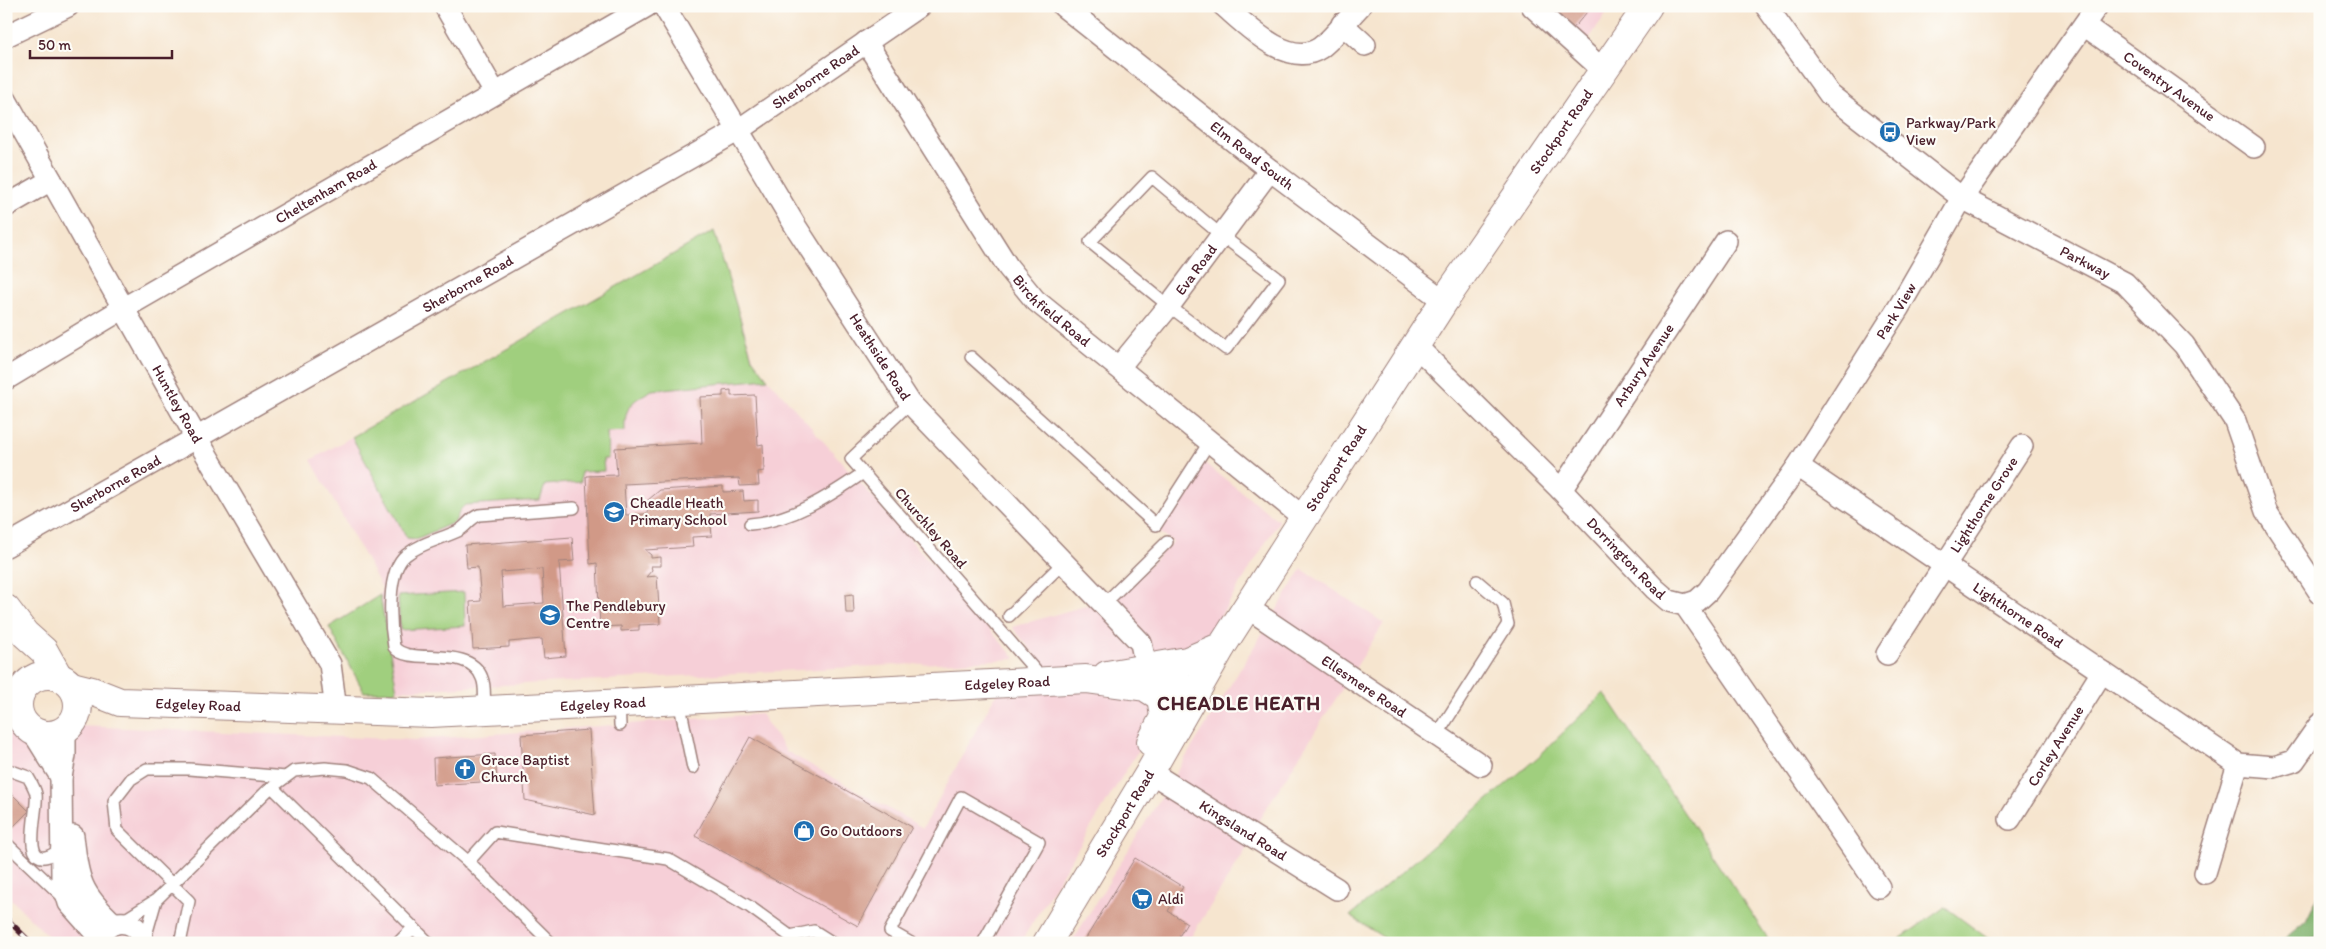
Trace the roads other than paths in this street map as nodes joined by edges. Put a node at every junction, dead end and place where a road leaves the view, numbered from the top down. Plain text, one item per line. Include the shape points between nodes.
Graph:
1 (68, 6) edge
2 (445, 6) edge
3 (647, 6) edge
4 (664, 6) edge
5 (919, 6) edge
6 (1063, 6) edge
7 (1224, 6) edge
8 (1360, 6) edge
9 (1532, 6) edge
10 (1648, 6) edge
11 (1766, 6) edge
12 (2097, 6) edge
13 (1342, 24) junction
14 (2084, 25) junction
15 (6, 36) edge
16 (866, 42) junction
17 (1365, 45) dead end
18 (1603, 70) junction
19 (495, 93) junction
20 (6, 100) edge
21 (737, 131) junction
22 (2254, 147) dead end
23 (1270, 170) junction
24 (51, 180) junction
25 (1962, 198) junction
26 (6, 206) edge
27 (1221, 235) junction
28 (1726, 241) dead end
29 (1444, 301) junction
30 (1169, 306) junction
31 (124, 308) junction
32 (1416, 346) junction
33 (971, 357) dead end
34 (1119, 367) junction
35 (6, 379) edge
36 (910, 402) junction
37 (196, 437) junction
38 (1210, 441) junction
39 (2022, 446) dead end
40 (1798, 466) junction
41 (863, 473) junction
42 (1561, 490) junction
43 (574, 508) dead end
44 (1304, 518) junction
45 (750, 524) dead end
46 (1167, 542) dead end
47 (6, 546) edge
48 (1064, 562) junction
49 (1945, 566) junction
50 (1477, 581) dead end
51 (2320, 594) edge
52 (1104, 604) junction
53 (1685, 605) junction
54 (1248, 608) junction
55 (6, 609) edge
56 (1009, 616) dead end
57 (25, 634) junction
58 (1222, 646) junction
59 (1887, 654) dead end
60 (1146, 659) junction
61 (2102, 672) junction
62 (1086, 679) junction
63 (1043, 680) junction
64 (65, 681) junction
65 (21, 682) edge
66 (1161, 696) junction
67 (679, 699) junction
68 (1192, 700) junction
69 (120, 702) junction
70 (484, 709) junction
71 (336, 710) junction
72 (19, 719) edge
73 (2320, 724) edge
74 (70, 725) junction
75 (1437, 735) junction
76 (2238, 764) junction
77 (1482, 765) dead end
78 (693, 768) dead end
79 (6, 770) edge
80 (1150, 772) junction
81 (286, 777) junction
82 (62, 786) junction
83 (273, 788) junction
84 (2010, 819) dead end
85 (6, 843) edge
86 (61, 843) junction
87 (468, 862) junction
88 (2205, 873) dead end
89 (171, 883) junction
90 (1879, 887) dead end
91 (1336, 889) dead end
92 (156, 900) junction
93 (69, 903) junction
94 (414, 928) junction
95 (108, 932) edge
96 (786, 939) edge
97 (143, 943) edge
98 (180, 943) edge
99 (398, 943) edge
100 (429, 943) edge
101 (551, 943) edge
102 (833, 943) edge
103 (911, 943) edge
104 (983, 943) edge
105 (1047, 943) edge

1 - 15 street
2 - 19 street
3 - 19 street, Cheltenham Road
4 - 21 street, Heathside Road
5 - 16 street, Sherborne Road
6 - 23 street, Elm Road South
7 - 13 street via 1267,43 1289,51 1310,53
8 - 13 street
9 - 18 street
10 - 18 main road, Stockport Road
11 - 25 street, Parkway via 1830,95
12 - 14 street, Park View
13 - 17 street
14 - 22 street, Coventry Avenue
14 - 25 street, Park View
16 - 21 street, Sherborne Road
16 - 34 street, Birchfield Road via 1008,267 1035,300
18 - 29 main road, Stockport Road
19 - 31 street, Cheltenham Road
20 - 24 street, Huntley Road
21 - 36 street, Heathside Road
21 - 37 street, Sherborne Road
23 - 27 street, Eva Road
23 - 29 street, Elm Road South
24 - 26 street
24 - 31 street, Huntley Road
25 - 40 street, Park View via 1899,307
25 - 51 street, Parkway via 2125,283 2184,345 2235,421 2266,511
27 - 30 street, Eva Road
27 - 30 lane via 1279,279 1226,349
27 - 30 lane via 1152,178 1090,242
28 - 42 street, Arbury Avenue
29 - 32 main road, Stockport Road
30 - 34 street, Eva Road
31 - 35 street, Cheltenham Road
31 - 37 street, Huntley Road
32 - 42 street, Dorrington Road
32 - 44 main road, Stockport Road
33 - 38 lane via 1156,525
34 - 38 street, Birchfield Road
36 - 41 lane, Churchley Road via 851,459
36 - 48 street, Heathside Road
37 - 47 street, Sherborne Road
37 - 71 street, Huntley Road via 330,664
38 - 44 street, Birchfield Road
39 - 49 street, Lighthorne Grove
40 - 49 street, Lighthorne Road
40 - 53 street, Park View via 1708,591
41 - 45 lane via 838,490 785,517 768,523
41 - 63 lane, Churchley Road
42 - 53 street, Dorrington Road via 1669,601
43 - 70 lane via 472,517 460,530 416,548 396,568 391,602 394,647 402,654 454,658 475,668 482,678
44 - 54 main road, Stockport Road
46 - 52 lane
48 - 52 street, Heathside Road
48 - 56 lane
49 - 59 street, Lighthorne Grove
49 - 61 street, Lighthorne Road
50 - 75 lane via 1503,603 1508,624
52 - 60 street, Heathside Road
53 - 90 street, Dorrington Road
54 - 58 main road, Stockport Road
54 - 75 street, Ellesmere Road
55 - 57 main road
57 - 64 main road via 44,650
57 - 65 main road via 26,656
58 - 60 main road, Edgeley Road via 1187,661
58 - 68 main road, Stockport Road
60 - 62 main road, Edgeley Road
60 - 68 main road
61 - 76 street, Lighthorne Road
61 - 84 street, Corley Avenue
62 - 63 main road, Edgeley Road
62 - 66 main road, Edgeley Road via 1145,687
63 - 67 main road, Edgeley Road
64 - 65 main road, Edgeley Road via 39,676
64 - 69 main road, Edgeley Road
64 - 74 main road via 77,695 79,705
65 - 72 main road
66 - 68 main road, Edgeley Road via 1177,707
66 - 80 main road via 1164,717 1145,753
67 - 70 main road, Edgeley Road via 619,713
67 - 78 lane
68 - 80 main road, Stockport Road
69 - 71 main road, Edgeley Road
69 - 74 main road, Edgeley Road
70 - 71 main road, Edgeley Road via 431,713
72 - 74 main road, Edgeley Road via 49,736
72 - 82 street
73 - 76 street via 2294,761 2274,767
74 - 82 street
75 - 77 street, Ellesmere Road
76 - 88 street
79 - 86 lane via 28,777 36,794 36,819 31,842 38,855 44,858 52,855
80 - 91 street, Kingsland Road
80 - 105 main road, Stockport Road
81 - 83 lane
81 - 87 lane via 294,771 325,768 347,770 371,778
81 - 89 lane via 147,769 131,779 114,801 117,830
82 - 86 street
82 - 95 street via 83,889
83 - 89 lane
83 - 94 lane
85 - 93 lane
86 - 93 street via 62,880
87 - 96 lane via 495,832 668,860 750,907
87 - 101 lane
89 - 92 lane
89 - 98 lane via 189,901
92 - 95 lane
92 - 97 lane
93 - 95 street
94 - 99 lane
94 - 100 lane
95 - 97 street via 134,926
96 - 102 lane via 814,932
103 - 104 lane via 890,931 962,797 1039,842

